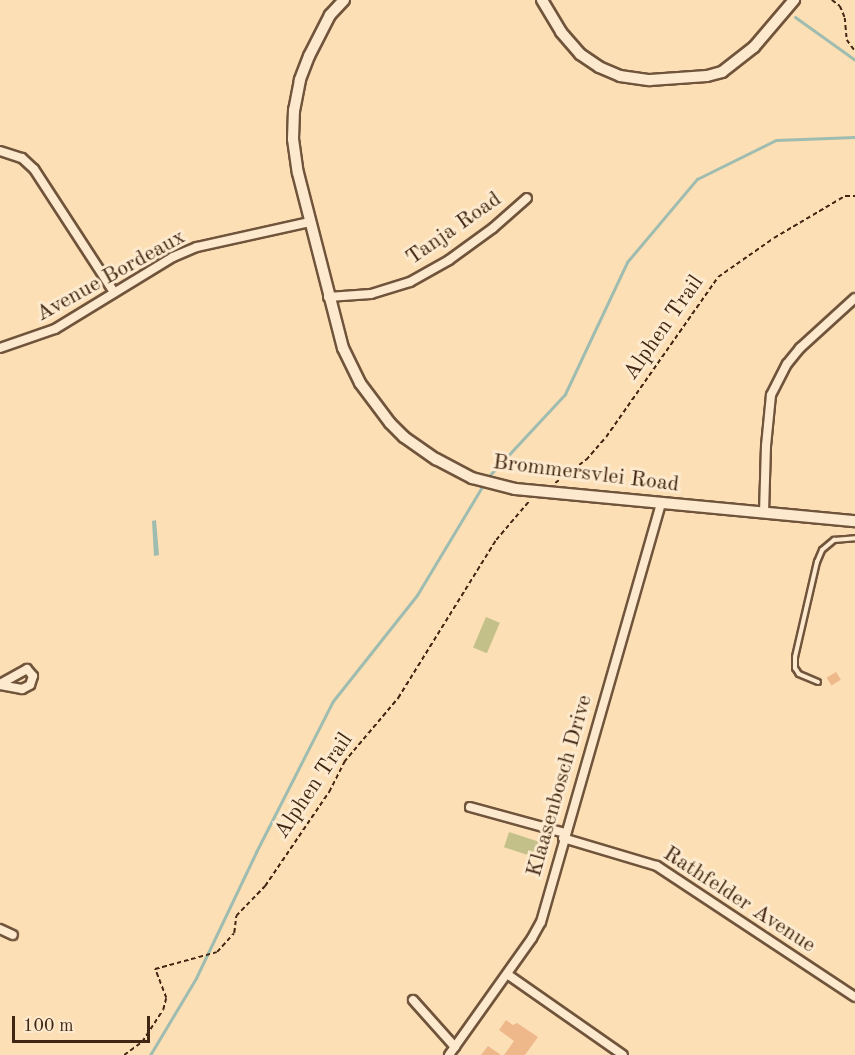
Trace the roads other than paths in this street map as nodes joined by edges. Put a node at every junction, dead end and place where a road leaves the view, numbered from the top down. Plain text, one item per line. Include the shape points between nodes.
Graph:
1 (344, 0) edge
2 (542, 0) edge
3 (794, 0) edge
4 (0, 151) edge
5 (527, 198) dead end
6 (310, 222) junction
7 (114, 292) junction
8 (328, 297) junction
9 (855, 298) edge
10 (0, 348) edge
11 (661, 504) junction
12 (764, 513) junction
13 (855, 521) edge
14 (855, 538) edge
15 (818, 682) dead end
16 (470, 807) dead end
17 (564, 836) junction
18 (0, 929) edge
19 (13, 935) dead end
20 (507, 974) junction
21 (855, 997) edge
22 (413, 1000) dead end
23 (452, 1051) edge
24 (623, 1055) edge

1 - 6 street, Brommersvlei Road via 330,15 309,56 294,110 295,150
2 - 3 street via 580,54 620,76 650,80 722,72 754,47
4 - 7 street via 22,158 34,169
5 - 8 street, Tanja Road via 484,235 410,282 371,294
6 - 7 street, Avenue Bordeaux via 197,247 172,257
6 - 8 street, Brommersvlei Road
7 - 10 street, Avenue Bordeaux via 55,329
8 - 11 street, Brommersvlei Road via 343,348 373,403 404,437 436,459 472,478 515,489
9 - 12 street via 800,348 771,395
11 - 12 street, Brommersvlei Road
11 - 17 street, Klaasenbosch Drive
12 - 13 street, Brommersvlei Road
14 - 15 lane via 834,540 822,550 817,562 795,668 807,680
16 - 17 street, Rathfelder Avenue
17 - 20 street, Klaasenbosch Drive via 541,922
17 - 21 street, Rathfelder Avenue via 657,866
18 - 19 street
20 - 23 street, Klaasenbosch Drive
20 - 24 street
22 - 23 street

